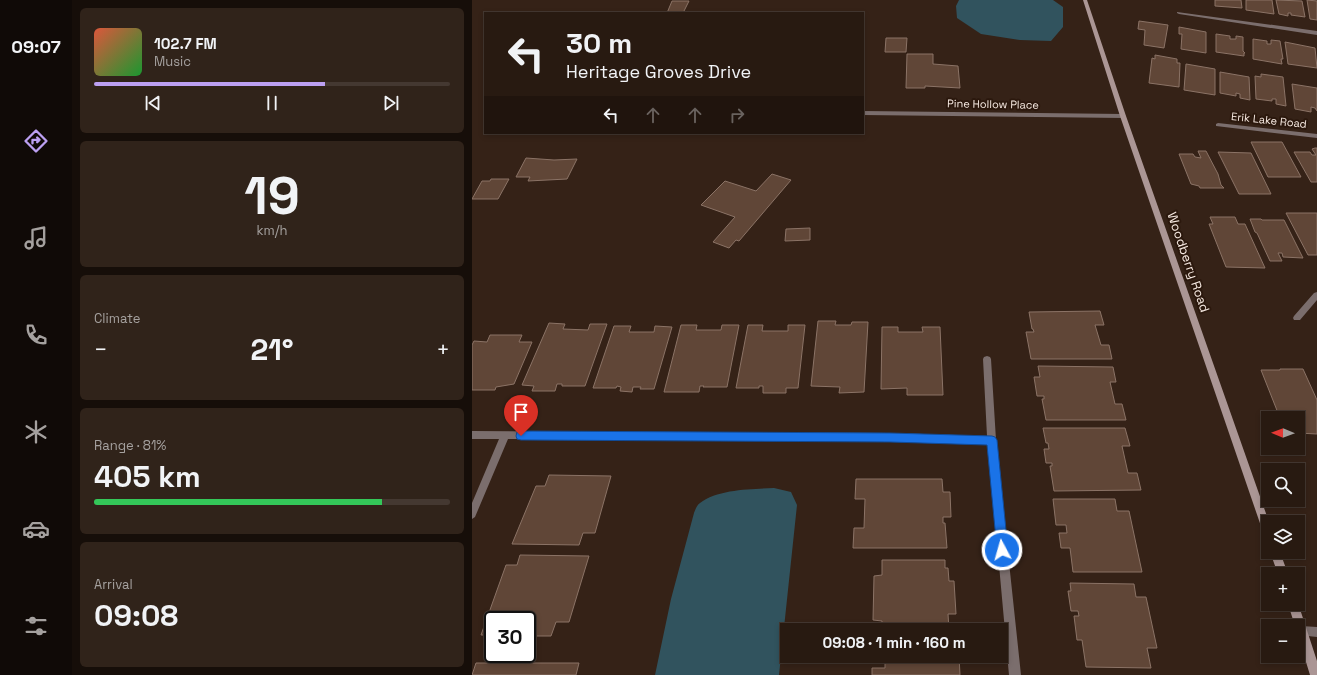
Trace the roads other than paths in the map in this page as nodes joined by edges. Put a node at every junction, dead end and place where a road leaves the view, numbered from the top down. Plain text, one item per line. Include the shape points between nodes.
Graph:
1 (1085, 0) edge
2 (1179, 13) dead end
3 (1317, 33) edge
4 (864, 113) edge
5 (1123, 116) junction
6 (1218, 125) dead end
7 (1317, 136) edge
8 (1317, 295) edge
9 (1297, 318) dead end
10 (987, 359) dead end
11 (472, 435) edge
12 (505, 435) junction
13 (992, 440) junction
14 (472, 514) edge
15 (1262, 515) edge
16 (1305, 631) edge
17 (1317, 632) edge
18 (1305, 643) edge
19 (1015, 675) edge
20 (1316, 675) edge

1 - 5 street, Woodberry Road
2 - 3 street
4 - 5 street, Pine Hollow Place
5 - 15 street, Woodberry Road
6 - 7 street, Erik Lake Road
8 - 9 street
10 - 13 street
11 - 12 street
12 - 13 street
12 - 14 street
13 - 19 street
16 - 17 street
18 - 20 street

